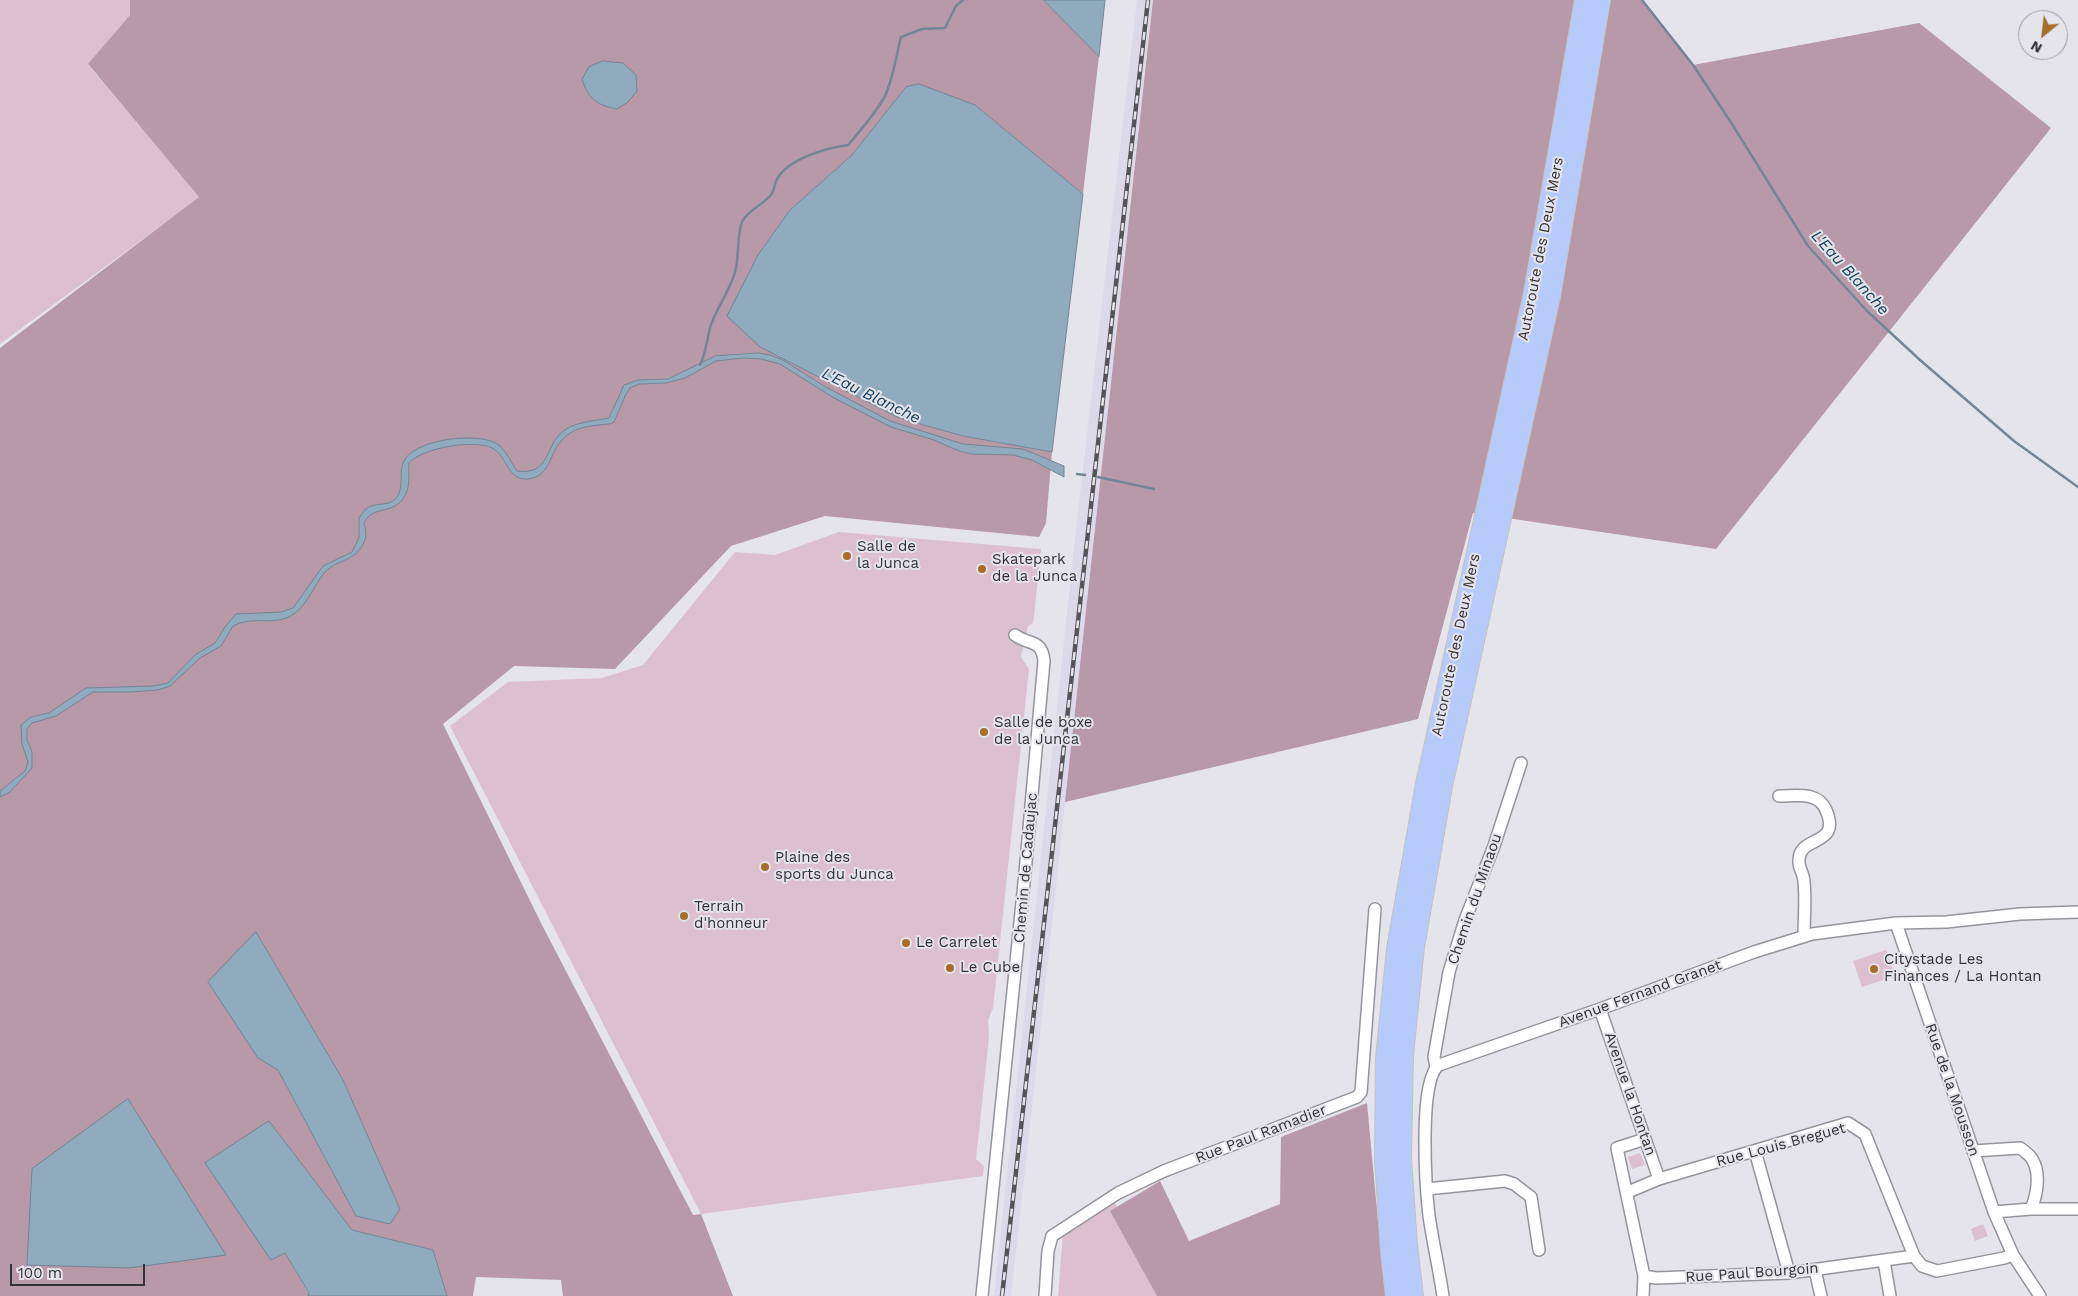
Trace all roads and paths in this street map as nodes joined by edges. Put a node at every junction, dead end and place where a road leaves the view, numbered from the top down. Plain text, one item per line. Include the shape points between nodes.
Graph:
1 (1584, 0) edge
2 (1600, 0) edge
3 (1015, 635) dead end
4 (1521, 763) dead end
5 (1779, 796) dead end
6 (1375, 909) dead end
7 (2078, 912) edge
8 (1896, 922) junction
9 (1804, 936) junction
10 (1600, 1009) junction
11 (1436, 1067) junction
12 (1645, 1139) junction
13 (1755, 1151) junction
14 (1973, 1152) junction
15 (1659, 1179) junction
16 (1427, 1189) junction
17 (1628, 1192) junction
18 (2031, 1209) junction
19 (2078, 1209) edge
20 (1994, 1212) junction
21 (1539, 1250) dead end
22 (2013, 1255) junction
23 (1914, 1256) junction
24 (1884, 1261) junction
25 (1815, 1270) junction
26 (1790, 1273) junction
27 (1644, 1276) junction
28 (982, 1296) edge
29 (1045, 1296) edge
30 (1396, 1296) edge
31 (1413, 1296) edge
32 (1443, 1296) edge
33 (1643, 1296) edge
34 (1821, 1296) edge
35 (1890, 1296) edge
36 (2040, 1296) edge

1 - 30 highway, Autoroute des Deux Mers via 1534,293 1426,784 1397,949 1386,1058 1385,1150
2 - 31 highway, Autoroute des Deux Mers via 1550,296 1444,776 1414,947 1403,1055 1401,1158
3 - 28 street, Chemin de Cadaujac via 1037,645 1044,661
4 - 11 street, Chemin du Minaou via 1449,972 1436,1040
5 - 9 street via 1816,797 1823,802 1830,823 1822,839 1806,846 1798,861 1804,879
6 - 29 street, Rue Paul Ramadier via 1361,1092 1357,1097 1164,1171 1118,1193 1056,1233 1049,1245
7 - 8 street, Avenue Fernand Granet via 1946,922
8 - 9 street, Avenue Fernand Granet
8 - 14 street, Rue de la Mousson
9 - 10 street, Avenue Fernand Granet
10 - 11 street, Avenue Fernand Granet
10 - 12 street, Avenue la Hontan
11 - 16 street via 1429,1082 1426,1104
12 - 15 street, Avenue la Hontan
12 - 17 street via 1617,1148
13 - 15 street, Rue Louis Breguet
13 - 23 street, Rue Louis Breguet via 1848,1124 1865,1134
13 - 26 street
14 - 18 street via 2020,1148 2031,1158 2037,1190
14 - 20 street, Rue de la Mousson
15 - 17 street, Rue Louis Breguet
16 - 21 street via 1505,1181 1514,1184 1531,1198
16 - 32 street
17 - 27 street
18 - 19 street
18 - 20 street
20 - 22 street, Rue de la Mousson
22 - 23 street via 1936,1271 1922,1266
22 - 36 street, Rue de la Mousson
23 - 24 street, Rue Paul Bourgoin
24 - 25 street, Rue Paul Bourgoin
24 - 35 street
25 - 26 street, Rue Paul Bourgoin
25 - 34 street
26 - 27 street, Rue Paul Bourgoin
27 - 33 street

